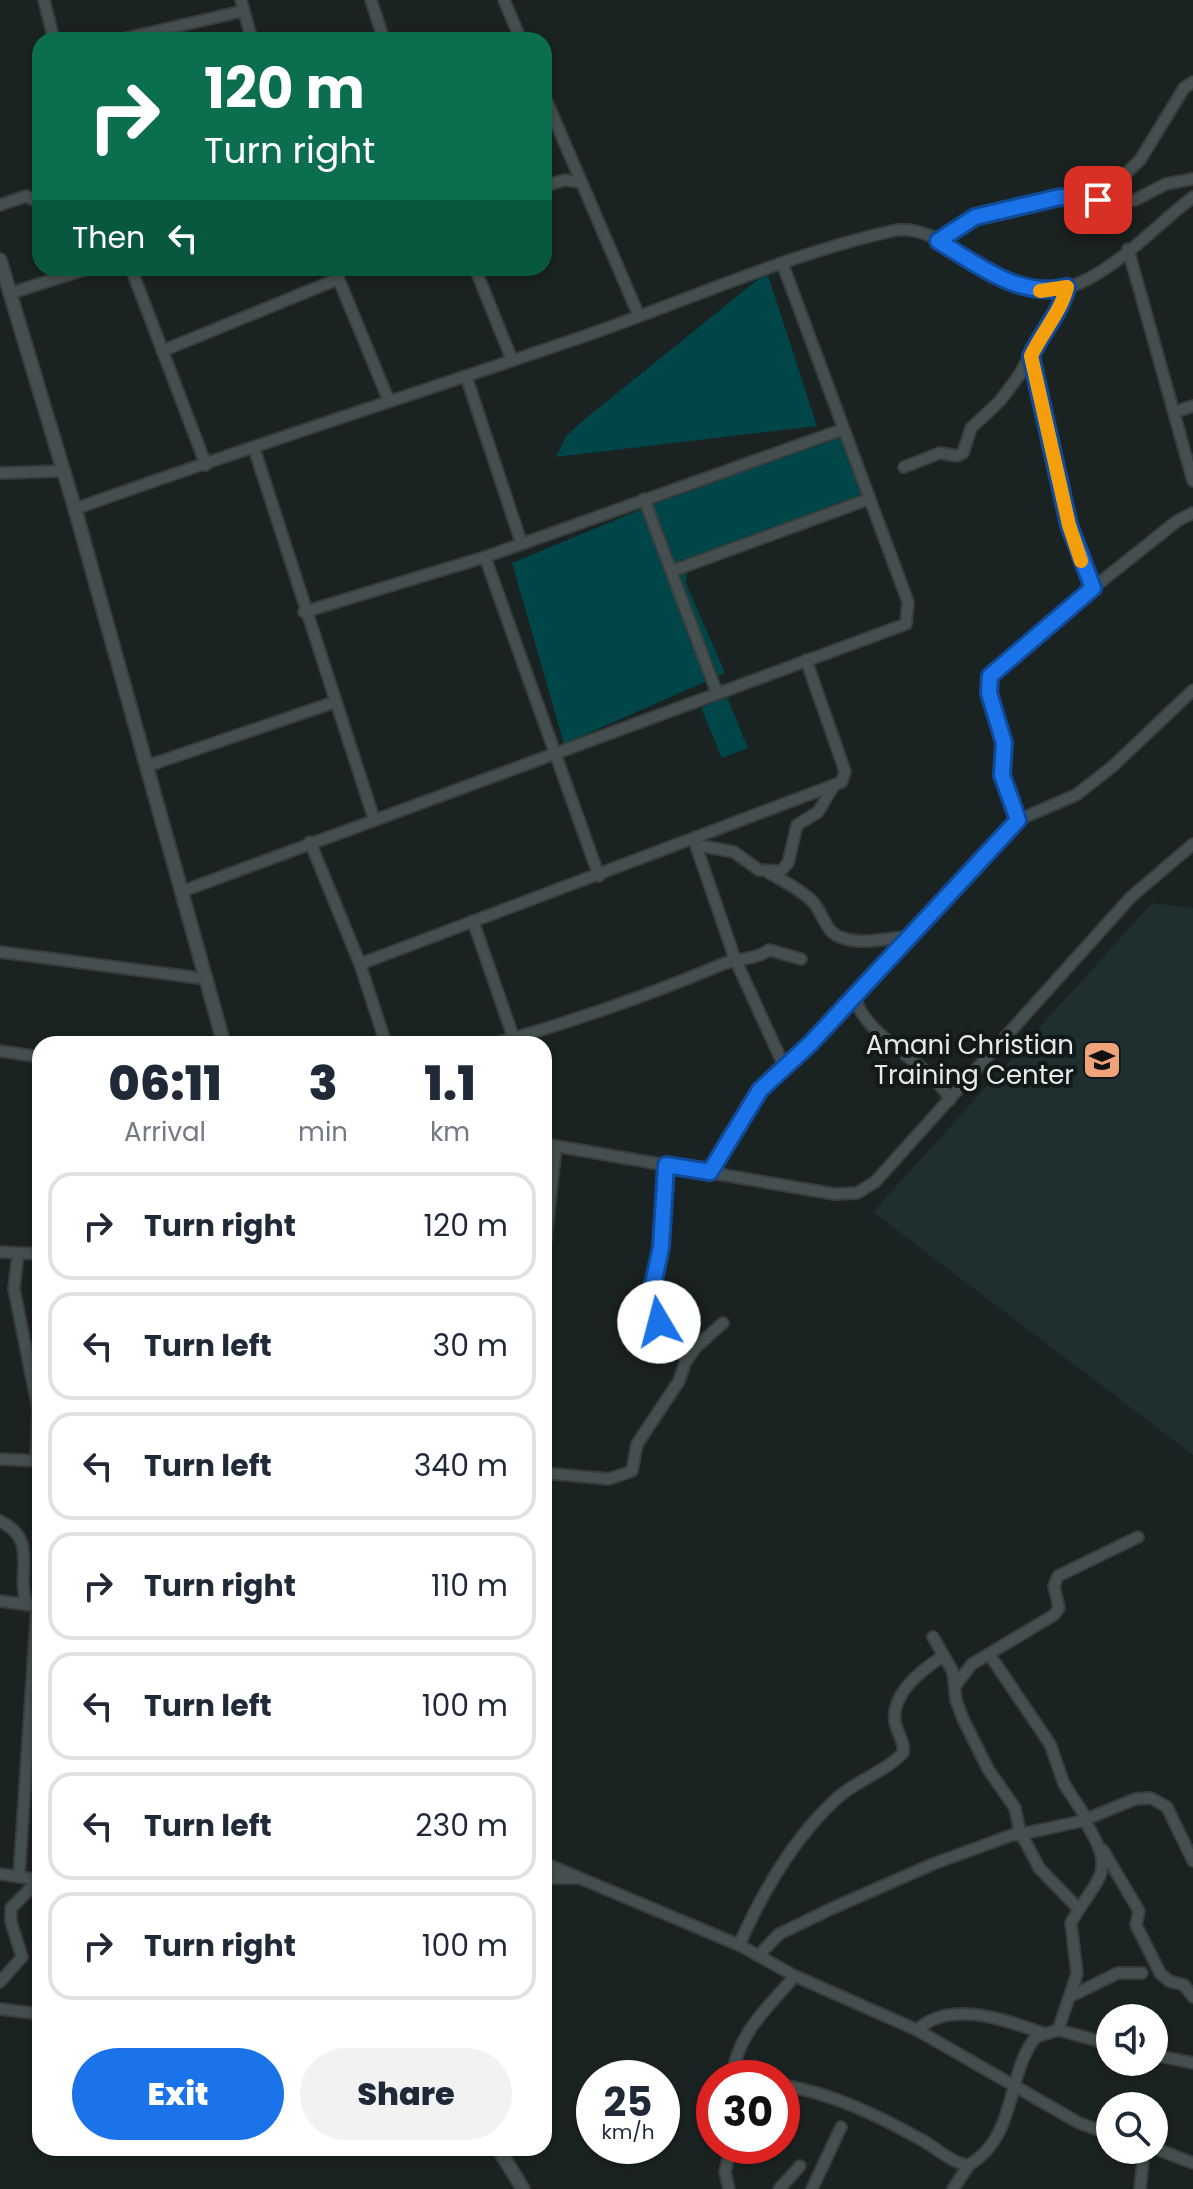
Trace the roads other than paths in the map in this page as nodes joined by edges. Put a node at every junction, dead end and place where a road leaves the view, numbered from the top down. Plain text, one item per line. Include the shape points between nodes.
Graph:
1 (44, 0) edge
2 (371, 0) edge
3 (504, 0) edge
4 (242, 5) edge
5 (52, 32) edge
6 (146, 32) edge
7 (250, 32) edge
8 (381, 32) edge
9 (518, 32) edge
10 (1193, 82) edge
11 (552, 114) edge
12 (1193, 179) edge
13 (580, 182) junction
14 (552, 184) edge
15 (1193, 197) edge
16 (32, 199) edge
17 (1098, 200) junction
18 (0, 205) edge
19 (938, 241) junction
20 (1128, 249) junction
21 (0, 260) edge
22 (783, 265) junction
23 (65, 276) edge
24 (134, 276) edge
25 (329, 276) edge
26 (337, 276) edge
27 (478, 276) edge
28 (1067, 287) junction
29 (11, 293) junction
30 (639, 316) junction
31 (162, 351) junction
32 (1031, 356) junction
33 (512, 360) junction
34 (466, 376) junction
35 (389, 401) junction
36 (1193, 406) edge
37 (1175, 412) junction
38 (841, 430) junction
39 (254, 448) junction
40 (206, 465) junction
41 (904, 467) dead end
42 (65, 471) junction
43 (0, 473) edge
44 (1193, 481) edge
45 (644, 499) junction
46 (869, 499) junction
47 (75, 509) junction
48 (1193, 513) edge
49 (521, 542) junction
50 (485, 557) junction
51 (672, 571) junction
52 (1093, 588) junction
53 (304, 612) junction
54 (806, 660) junction
55 (1193, 690) edge
56 (717, 693) junction
57 (335, 702) junction
58 (554, 752) junction
59 (147, 766) junction
60 (834, 785) junction
61 (374, 819) junction
62 (1018, 820) junction
63 (310, 842) junction
64 (695, 843) junction
65 (1193, 844) edge
66 (765, 871) junction
67 (599, 876) junction
68 (183, 891) junction
69 (473, 921) junction
70 (906, 937) junction
71 (0, 952) edge
72 (735, 959) junction
73 (801, 959) dead end
74 (360, 964) junction
75 (207, 979) junction
76 (854, 993) junction
77 (222, 1036) edge
78 (383, 1036) edge
79 (513, 1036) edge
80 (530, 1036) edge
81 (0, 1051) edge
82 (32, 1056) edge
83 (784, 1066) junction
84 (950, 1100) junction
85 (552, 1145) edge
86 (666, 1165) junction
87 (710, 1172) junction
88 (0, 1252) edge
89 (18, 1253) junction
90 (32, 1254) edge
91 (659, 1322) dead end
92 (723, 1323) dead end
93 (32, 1379) edge
94 (0, 1459) edge
95 (32, 1461) edge
96 (552, 1474) edge
97 (0, 1521) edge
98 (1138, 1537) dead end
99 (0, 1601) edge
100 (32, 1602) edge
101 (32, 1606) edge
102 (933, 1637) dead end
103 (989, 1654) junction
104 (943, 1656) junction
105 (955, 1688) junction
106 (32, 1756) edge
107 (1085, 1819) junction
108 (1019, 1835) junction
109 (1102, 1848) junction
110 (1193, 1861) edge
111 (552, 1866) edge
112 (0, 1874) edge
113 (19, 1877) junction
114 (552, 1878) edge
115 (586, 1878) junction
116 (32, 1879) edge
117 (32, 1888) edge
118 (1079, 1909) junction
119 (739, 1945) junction
120 (759, 1955) junction
121 (1142, 1973) dead end
122 (795, 1976) junction
123 (0, 1982) edge
124 (1071, 1996) junction
125 (1193, 1997) edge
126 (0, 2009) edge
127 (32, 2013) edge
128 (917, 2030) junction
129 (1058, 2030) junction
130 (1043, 2033) junction
131 (1096, 2040) edge
132 (1168, 2058) edge
133 (741, 2060) edge
134 (1193, 2063) edge
135 (1016, 2086) junction
136 (800, 2089) edge
137 (841, 2127) dead end
138 (1096, 2129) edge
139 (1168, 2154) edge
140 (503, 2156) edge
141 (727, 2164) edge
142 (1143, 2164) edge
143 (1191, 2164) edge
144 (969, 2165) junction
145 (800, 2166) dead end
146 (523, 2189) edge
147 (729, 2189) edge
148 (779, 2189) edge
149 (812, 2189) edge
150 (953, 2189) edge
151 (1140, 2189) edge

1 - 5 street
2 - 8 street
3 - 9 street
4 - 6 street
4 - 7 street
10 - 17 street via 1184,88 1140,160
11 - 13 street
12 - 17 street via 1166,184 1135,200
13 - 14 street
13 - 30 street
15 - 20 street
16 - 18 street via 26,196
17 - 19 street via 1060,197 975,217
19 - 22 street via 895,230
19 - 28 street via 1008,282 1041,291
20 - 28 street via 1088,279
20 - 37 street
21 - 29 street
22 - 30 street
22 - 38 street
23 - 29 street
24 - 31 street
25 - 31 street
26 - 35 street
27 - 33 street
28 - 32 street
29 - 42 street
30 - 33 street
31 - 40 street
32 - 41 street via 1000,401 971,428 963,453 940,453
32 - 52 street via 1069,525
33 - 34 street
34 - 35 street
34 - 49 street
35 - 39 street
36 - 37 street
37 - 44 street
38 - 45 street
38 - 46 street
39 - 40 street
39 - 53 street
40 - 47 street
42 - 43 street
42 - 47 street
45 - 49 street
45 - 51 street
46 - 51 street
46 - 54 street via 908,602 908,621
47 - 59 street
48 - 52 street
49 - 50 street
50 - 53 street
50 - 58 street
51 - 56 street
52 - 62 street via 990,676 989,693 1004,743 1002,775
53 - 57 street
54 - 56 street
54 - 60 street via 845,771 844,780
55 - 62 street via 1076,795
56 - 58 street
57 - 59 street
57 - 61 street
58 - 61 street
58 - 67 street
59 - 68 street
60 - 64 street
60 - 66 street via 818,812 797,825 785,868
61 - 63 street
62 - 70 street
63 - 68 street
63 - 74 street
64 - 66 street via 730,850
64 - 67 street
64 - 72 street
65 - 84 street via 1131,897
66 - 70 street via 807,896 840,938 867,942
67 - 69 street
68 - 75 street
69 - 74 street
69 - 79 street
70 - 76 street
71 - 75 street
72 - 73 street via 758,958 769,950
72 - 80 street
72 - 83 street
74 - 78 street
75 - 77 street
76 - 83 street
76 - 84 street via 860,1012 940,1084
81 - 82 street
83 - 87 street via 749,1104
84 - 87 street via 875,1182 857,1193 834,1194
85 - 86 street
86 - 87 street
86 - 91 street via 653,1285
88 - 89 street
89 - 90 street
89 - 93 street via 14,1289
92 - 96 street via 685,1363 679,1381 637,1444 632,1471 609,1479
94 - 95 street
97 - 100 street via 16,1530 22,1541 22,1589
98 - 103 street via 1058,1576 1058,1611
99 - 101 street
102 - 104 street
103 - 105 street via 962,1673
103 - 107 street via 1050,1744 1064,1784
104 - 105 street
104 - 119 street via 913,1680 898,1705 895,1720 903,1753 836,1799 802,1837 754,1911
105 - 108 street via 974,1742 1018,1815
106 - 113 street
107 - 108 street
107 - 109 street
107 - 110 street via 1135,1799 1157,1799 1167,1807
108 - 118 street via 1039,1868
108 - 120 street via 933,1864 835,1907 779,1934
109 - 118 street via 1100,1881
109 - 125 street via 1139,1911 1136,1925 1160,1973 1184,1985
111 - 115 street
112 - 113 street
113 - 116 street
114 - 115 street
115 - 119 street
117 - 123 street via 11,1908 22,1957
118 - 124 street via 1070,1926 1077,1967
119 - 120 street
120 - 122 street
121 - 124 street via 1108,1976
122 - 128 street
122 - 133 street via 754,2023
124 - 129 street
126 - 127 street
128 - 130 street via 940,2015 972,2015
128 - 135 street
129 - 130 street
129 - 131 street
130 - 135 street via 1031,2043
132 - 134 street
135 - 138 street
135 - 144 street via 991,2145
136 - 144 street via 855,2107
137 - 149 street
139 - 143 street
140 - 146 street
141 - 147 street
142 - 151 street
144 - 150 street
145 - 148 street

